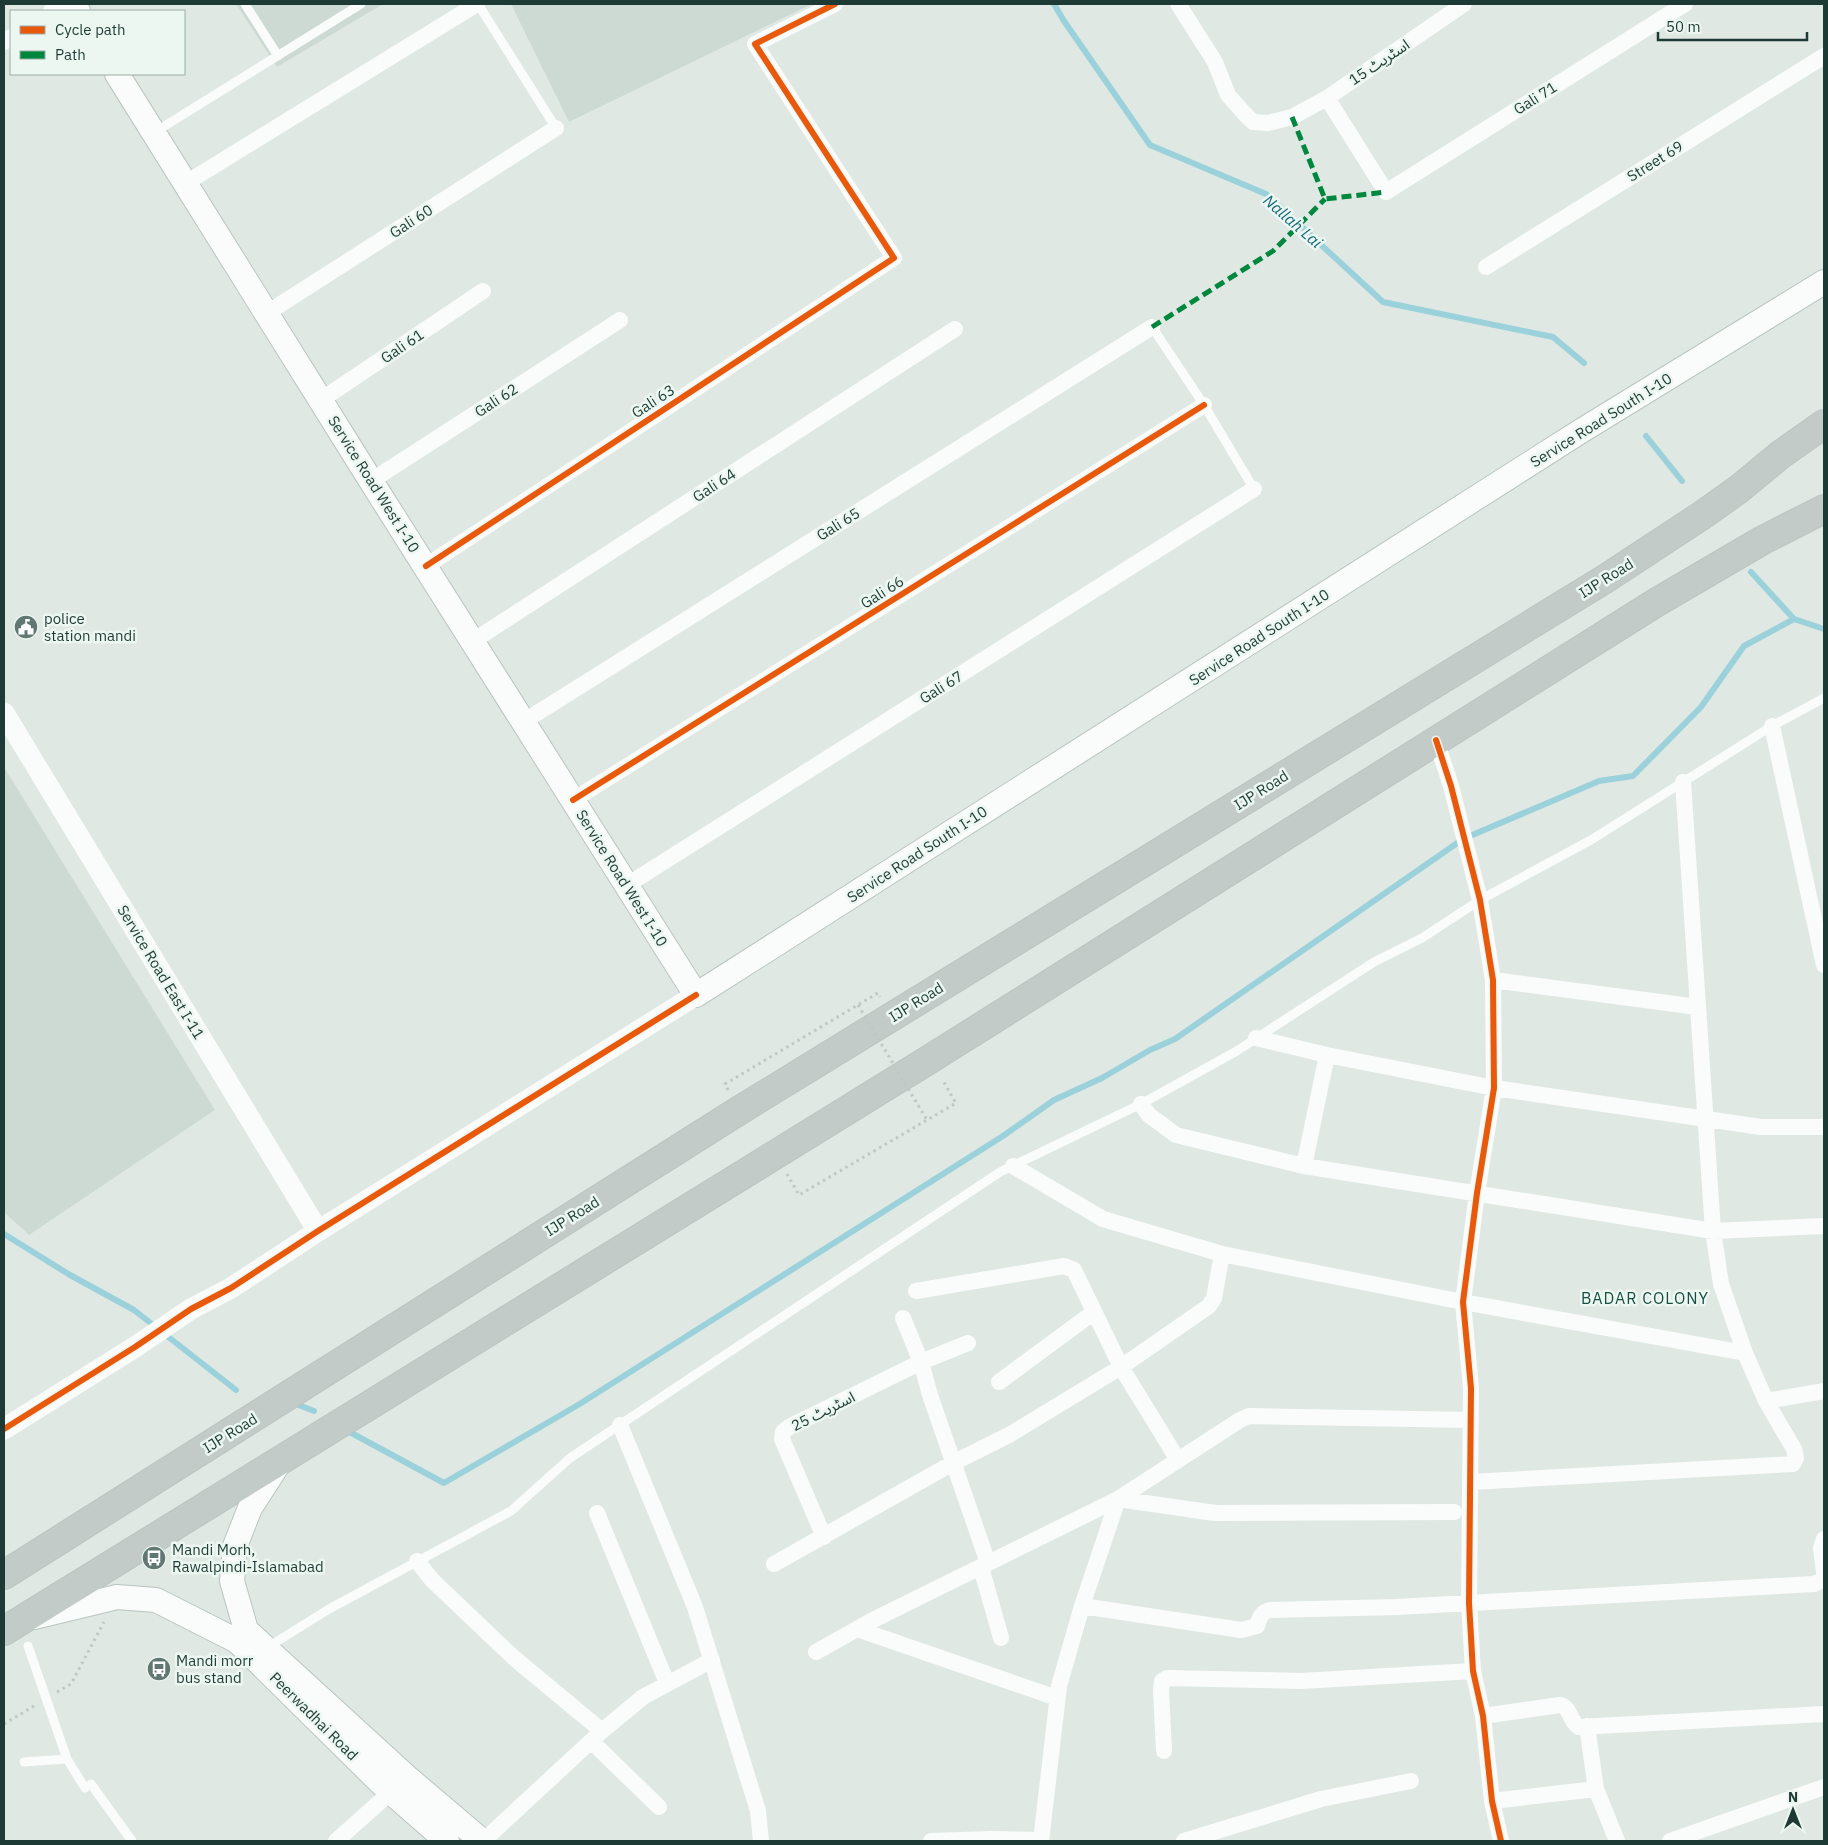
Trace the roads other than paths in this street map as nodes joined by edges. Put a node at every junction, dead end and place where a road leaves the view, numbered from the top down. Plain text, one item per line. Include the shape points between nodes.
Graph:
1 (245, 4) edge
2 (361, 4) edge
3 (478, 4) edge
4 (835, 4) edge
5 (1178, 4) edge
6 (1464, 4) edge
7 (1685, 4) edge
8 (278, 56) junction
9 (1824, 56) edge
10 (118, 75) edge
11 (1328, 98) junction
12 (556, 128) joint
13 (154, 133) junction
14 (186, 183) junction
15 (1486, 267) dead end
16 (1824, 282) edge
17 (483, 291) dead end
18 (266, 313) junction
19 (620, 320) dead end
20 (1152, 327) joint
21 (955, 329) dead end
22 (321, 400) junction
23 (1204, 405) junction
24 (1824, 424) edge
25 (1824, 446) edge
26 (1780, 455) junction
27 (371, 480) junction
28 (1254, 490) joint
29 (1824, 509) edge
30 (426, 566) junction
31 (473, 641) junction
32 (1824, 698) edge
33 (4, 713) edge
34 (523, 722) junction
35 (1772, 726) junction
36 (1436, 740) junction
37 (1683, 782) junction
38 (573, 800) junction
39 (627, 885) junction
40 (1480, 900) junction
41 (1824, 965) edge
42 (1493, 980) junction
43 (696, 996) junction
44 (1698, 1007) junction
45 (1256, 1038) junction
46 (1327, 1055) junction
47 (1494, 1088) junction
48 (1141, 1104) junction
49 (1706, 1119) junction
50 (1824, 1127) edge
51 (1013, 1166) junction
52 (1304, 1166) junction
53 (1477, 1193) junction
54 (1824, 1226) edge
55 (318, 1231) junction
56 (1713, 1231) junction
57 (1222, 1254) junction
58 (916, 1290) dead end
59 (1463, 1302) junction
60 (1094, 1312) junction
61 (903, 1318) dead end
62 (968, 1343) dead end
63 (1746, 1353) junction
64 (921, 1362) junction
65 (1121, 1367) junction
66 (999, 1382) dead end
67 (1824, 1390) edge
68 (1766, 1401) junction
69 (1471, 1420) junction
70 (620, 1425) junction
71 (4, 1429) edge
72 (282, 1459) junction
73 (1178, 1460) junction
74 (953, 1464) junction
75 (1471, 1482) junction
76 (1118, 1498) junction
77 (1454, 1512) dead end
78 (597, 1513) dead end
79 (824, 1537) junction
80 (1824, 1539) edge
81 (417, 1561) junction
82 (774, 1564) dead end
83 (985, 1565) junction
84 (1824, 1573) edge
85 (4, 1575) edge
86 (1469, 1603) junction
87 (1082, 1606) junction
88 (14, 1625) edge
89 (857, 1628) junction
90 (1001, 1638) dead end
91 (28, 1646) dead end
92 (265, 1648) junction
93 (816, 1652) dead end
94 (712, 1660) junction
95 (1473, 1670) junction
96 (667, 1683) junction
97 (1058, 1698) junction
98 (1824, 1714) edge
99 (1483, 1716) junction
100 (1587, 1726) junction
101 (596, 1736) junction
102 (1164, 1751) dead end
103 (67, 1760) junction
104 (24, 1762) dead end
105 (1411, 1781) dead end
106 (1824, 1787) edge
107 (1596, 1789) junction
108 (391, 1792) junction
109 (1492, 1800) junction
110 (659, 1808) dead end
111 (132, 1841) edge
112 (336, 1841) edge
113 (447, 1841) edge
114 (482, 1841) edge
115 (761, 1841) edge
116 (930, 1841) edge
117 (1041, 1841) edge
118 (1184, 1841) edge
119 (1501, 1841) edge
120 (1617, 1841) edge
121 (1670, 1841) edge

1 - 8 lane
2 - 8 lane
3 - 12 lane
3 - 14 street
4 - 30 street, Gali 63 via 755,44 894,258
5 - 11 street, اسٹریٹ 15 via 1215,62 1228,95 1253,122 1268,123 1292,117
6 - 11 street, اسٹریٹ 15
7 - 11 street, Gali 71 via 1386,192
8 - 13 lane
9 - 15 street, Street 69
10 - 13 main road, Service Road West I-10
12 - 18 street, Gali 60
13 - 14 main road, Service Road West I-10
14 - 18 main road, Service Road West I-10
16 - 43 main road, Service Road South I-10 via 1581,431
17 - 22 street, Gali 61
18 - 22 main road, Service Road West I-10
19 - 27 street, Gali 62
20 - 23 lane
20 - 34 street, Gali 65
21 - 31 street, Gali 64
22 - 27 main road, Service Road West I-10
23 - 28 lane
23 - 38 street, Gali 66
24 - 26 highway, IJP Road
25 - 26 highway
26 - 85 highway, IJP Road via 1702,516 1605,579 740,1110
27 - 30 main road, Service Road West I-10
28 - 39 street, Gali 67
29 - 36 highway via 1763,540 1657,602
30 - 31 main road, Service Road West I-10
31 - 34 main road, Service Road West I-10
32 - 35 lane
33 - 55 street, Service Road East I-11
34 - 38 main road, Service Road West I-10
35 - 37 lane
35 - 41 street
36 - 40 street
36 - 72 highway via 930,1059
37 - 40 lane via 1591,840
37 - 44 street
38 - 39 main road, Service Road West I-10
39 - 43 main road, Service Road West I-10
40 - 42 street
40 - 45 lane via 1422,938 1374,962
42 - 44 street
42 - 47 street
43 - 55 street
44 - 49 street
45 - 46 street
45 - 48 lane
46 - 47 street
46 - 52 street
47 - 49 street
47 - 53 street
48 - 51 lane
48 - 52 street via 1149,1115 1176,1135
49 - 50 street via 1761,1127
49 - 56 street
51 - 57 street via 1102,1219
51 - 70 lane
52 - 53 street
53 - 56 street
53 - 59 street
54 - 56 street
55 - 71 street
56 - 63 street via 1721,1284
57 - 59 street
57 - 65 street via 1214,1298 1209,1306
58 - 60 street via 1064,1266 1074,1270
59 - 63 street
59 - 69 street
60 - 65 street
60 - 66 street
61 - 64 street
62 - 64 street, اسٹریٹ 25
63 - 68 street
64 - 74 street
64 - 79 street, اسٹریٹ 25 via 783,1432 782,1439
65 - 73 street
65 - 74 street via 1009,1435
67 - 68 street
68 - 75 street via 1794,1449 1796,1458 1793,1464
69 - 73 street via 1249,1416
69 - 75 street
70 - 81 lane via 570,1458 511,1511
70 - 94 street via 695,1607
72 - 88 highway
72 - 92 main road via 250,1508 235,1546 232,1581 246,1630
73 - 76 street
74 - 79 street
74 - 83 street
75 - 86 street
76 - 77 street via 1215,1513
76 - 83 street
76 - 87 street
78 - 96 street
79 - 82 street
80 - 84 street via 1821,1548
81 - 92 lane
81 - 101 street via 432,1580
83 - 89 street
83 - 90 street
84 - 86 street via 1822,1580 1814,1584
86 - 87 street via 1270,1610 1260,1615 1257,1626 1241,1630
86 - 95 street
87 - 97 street via 1058,1686
88 - 108 main road, Peerwadhai Road via 117,1597 156,1600 237,1641
89 - 93 street
89 - 97 street
91 - 103 lane
92 - 114 main road
94 - 96 street
94 - 115 street via 758,1811
95 - 99 street
95 - 102 street via 1301,1681 1167,1678 1162,1681 1161,1690
96 - 101 street via 643,1697
97 - 117 street
98 - 100 street
99 - 100 street via 1560,1705 1568,1709 1576,1726
99 - 109 street
100 - 107 street
101 - 110 street
101 - 114 street
103 - 104 lane
103 - 111 lane
105 - 118 street via 1320,1798
106 - 121 street
107 - 109 street
107 - 120 street
108 - 112 street
108 - 113 main road, Peerwadhai Road
109 - 119 street
116 - 117 street via 992,1838

